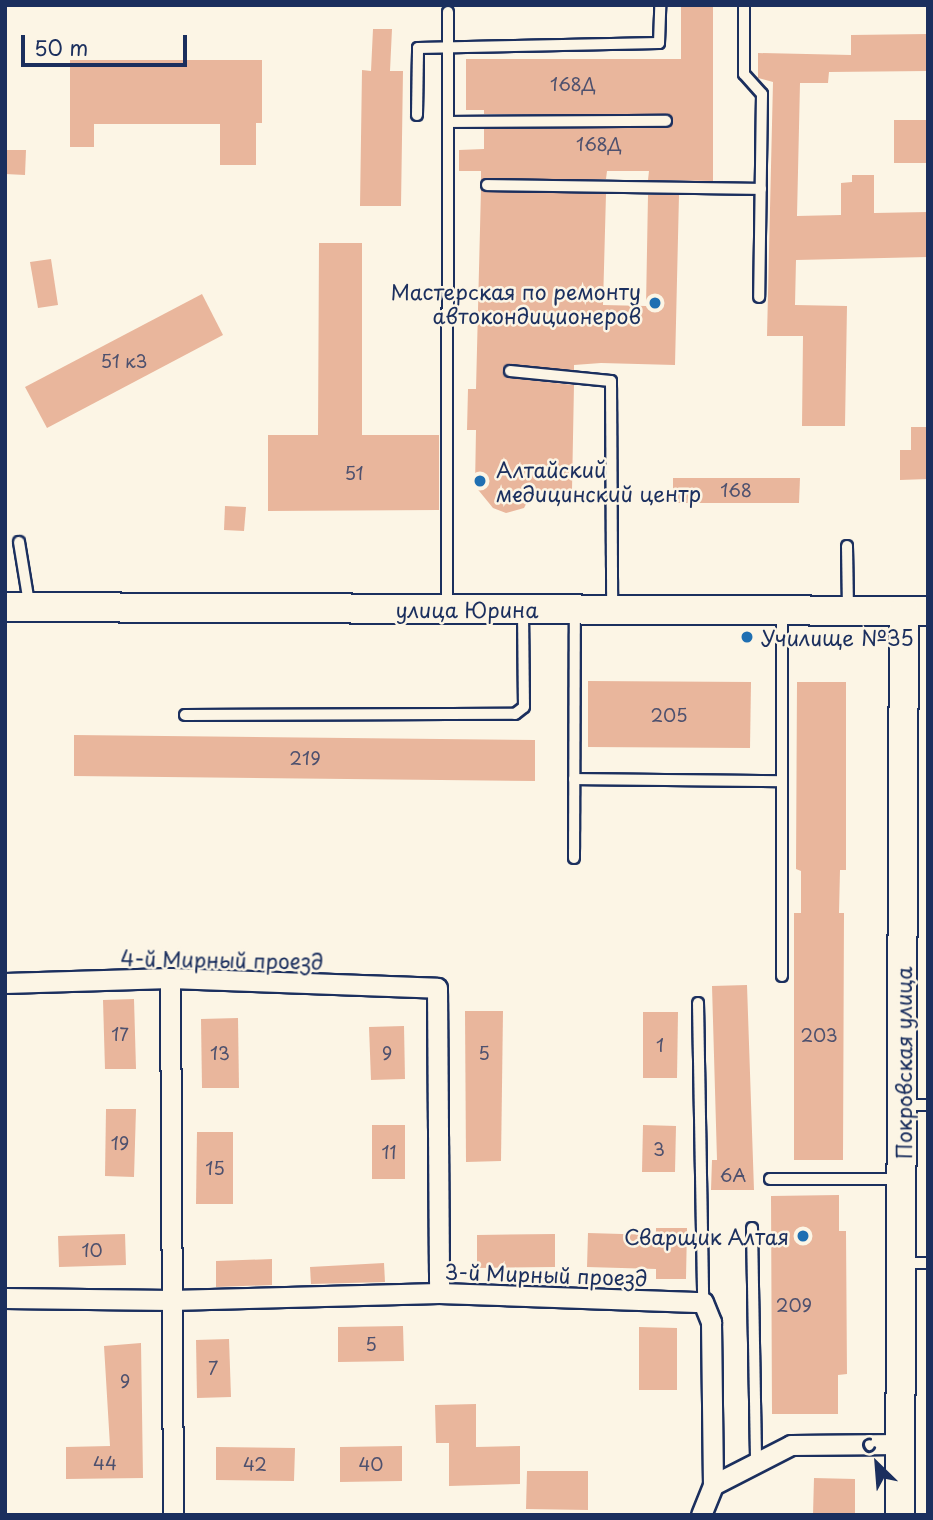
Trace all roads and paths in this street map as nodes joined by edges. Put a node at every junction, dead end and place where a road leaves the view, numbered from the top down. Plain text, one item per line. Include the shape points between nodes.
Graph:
1 (660, 5) edge
2 (744, 5) edge
3 (448, 12) dead end
4 (449, 47) junction
5 (417, 115) dead end
6 (666, 121) dead end
7 (449, 122) junction
8 (487, 185) dead end
9 (761, 189) junction
10 (759, 296) dead end
11 (510, 371) dead end
12 (19, 542) dead end
13 (847, 546) dead end
14 (17, 607) edge
15 (447, 608) junction
16 (523, 609) junction
17 (612, 609) junction
18 (575, 610) junction
19 (782, 610) junction
20 (848, 610) junction
21 (916, 611) edge
22 (185, 715) dead end
23 (574, 779) junction
24 (780, 781) junction
25 (574, 858) dead end
26 (782, 976) dead end
27 (170, 978) junction
28 (5, 983) edge
29 (698, 1003) dead end
30 (915, 1105) edge
31 (770, 1179) dead end
32 (902, 1179) junction
33 (752, 1228) dead end
34 (914, 1263) edge
35 (439, 1293) junction
36 (5, 1298) edge
37 (171, 1300) junction
38 (703, 1302) junction
39 (900, 1444) junction
40 (756, 1462) junction
41 (713, 1485) junction
42 (173, 1515) edge
43 (701, 1515) edge
44 (900, 1515) edge

1 - 4 lane via 659,43
2 - 9 lane via 744,74 761,94
3 - 4 lane
4 - 5 lane via 418,48
4 - 7 lane
6 - 7 lane
7 - 15 lane
8 - 9 lane
9 - 10 lane
11 - 17 lane via 611,381
12 - 14 lane
13 - 20 lane
14 - 15 street, улица Юрина
15 - 16 street, улица Юрина
16 - 18 street, улица Юрина
16 - 22 lane via 524,707 515,714
17 - 18 street, улица Юрина
17 - 19 street, улица Юрина
18 - 23 lane
19 - 20 street, улица Юрина
19 - 24 lane
20 - 21 street, улица Юрина
21 - 30 street, Покровская улица
23 - 24 lane
23 - 25 lane
24 - 26 lane
27 - 28 street, 4-й Мирный проезд
27 - 35 street, 4-й Мирный проезд via 438,988
27 - 37 street
29 - 38 lane
30 - 32 street, Покровская улица
31 - 32 lane
32 - 34 street, Покровская улица
33 - 40 lane
34 - 39 street, Покровская улица
35 - 37 street, 3-й Мирный проезд
35 - 38 street, 3-й Мирный проезд
36 - 37 street, 3-й Мирный проезд
37 - 42 street
38 - 41 street via 711,1322
39 - 40 street via 791,1444
39 - 44 street, Покровская улица
40 - 41 street
41 - 43 street

